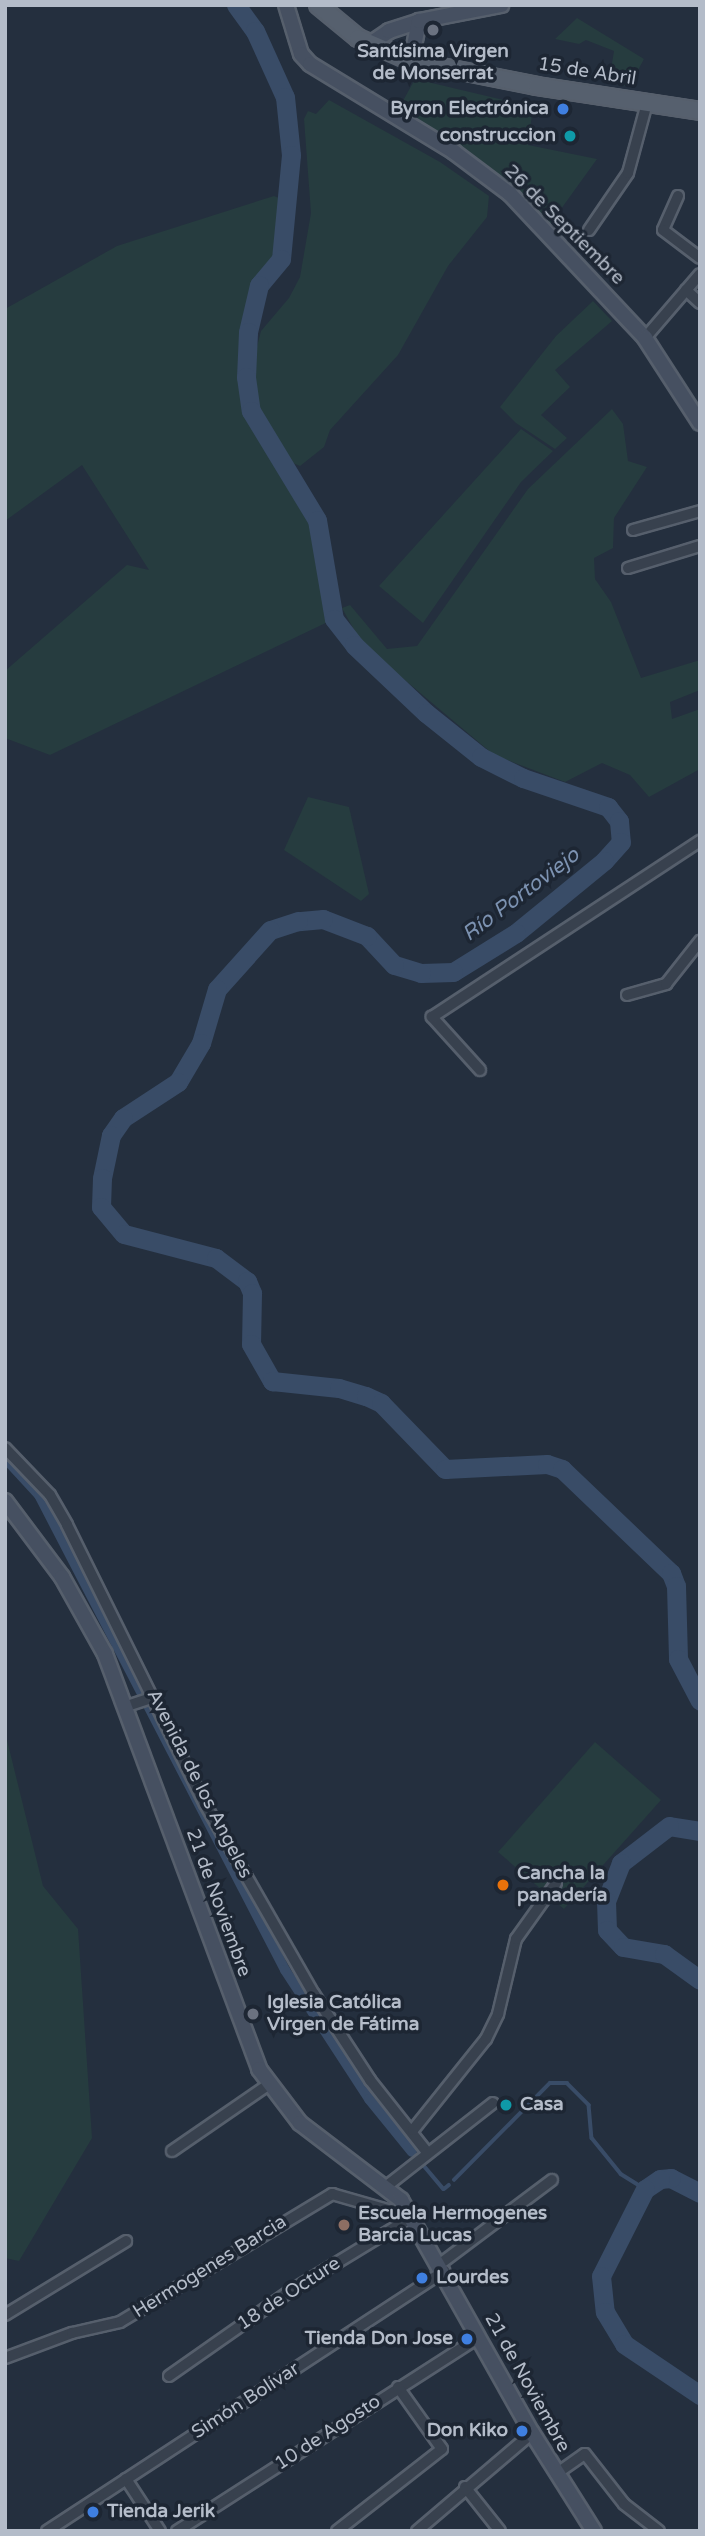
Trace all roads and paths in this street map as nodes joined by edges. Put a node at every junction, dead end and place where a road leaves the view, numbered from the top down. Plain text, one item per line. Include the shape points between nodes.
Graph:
1 (286, 5) edge
2 (318, 5) edge
3 (500, 5) edge
4 (419, 21) junction
5 (370, 44) junction
6 (411, 61) junction
7 (647, 103) junction
8 (700, 111) edge
9 (678, 196) dead end
10 (589, 230) dead end
11 (700, 258) edge
12 (700, 274) edge
13 (686, 290) junction
14 (700, 303) edge
15 (645, 338) junction
16 (700, 423) edge
17 (700, 511) edge
18 (633, 530) dead end
19 (700, 546) edge
20 (628, 568) dead end
21 (700, 841) edge
22 (700, 941) edge
23 (627, 995) dead end
24 (481, 1070) dead end
25 (5, 1448) edge
26 (5, 1501) edge
27 (142, 1701) junction
28 (556, 1883) dead end
29 (268, 2085) junction
30 (493, 2103) dead end
31 (413, 2130) junction
32 (172, 2151) dead end
33 (426, 2151) junction
34 (552, 2180) dead end
35 (388, 2185) junction
36 (412, 2217) junction
37 (126, 2241) dead end
38 (442, 2268) junction
39 (5, 2315) edge
40 (479, 2337) junction
41 (5, 2358) edge
42 (169, 2376) dead end
43 (398, 2387) junction
44 (532, 2433) junction
45 (556, 2474) junction
46 (126, 2479) junction
47 (465, 2487) junction
48 (424, 2528) edge
49 (341, 2530) edge
50 (47, 2531) edge
51 (160, 2531) edge
52 (177, 2531) edge
53 (500, 2531) edge
54 (594, 2531) edge
55 (659, 2531) edge

1 - 15 street, 26 de Septiembre via 301,54 310,64 494,180
2 - 5 main road, 15 de Abril
3 - 4 street
4 - 5 street via 389,31
4 - 6 street
5 - 6 main road, 15 de Abril
6 - 7 main road, 15 de Abril
7 - 8 main road, 15 de Abril
7 - 10 street via 628,173
9 - 11 street via 663,230
12 - 13 street
13 - 14 street
13 - 15 street
15 - 16 street, 26 de Septiembre
17 - 18 street
19 - 20 street
21 - 24 street via 432,1017
22 - 23 street via 666,984
25 - 27 street, Avenida de los Angeles via 50,1495
26 - 27 street, 21 de Noviembre
27 - 29 street, 21 de Noviembre via 249,2048
27 - 31 street, Avenida de los Angeles via 314,1994 370,2080
28 - 31 street via 516,1939 498,2014 486,2039
29 - 32 street
29 - 35 street, 21 de Noviembre via 304,2127
30 - 33 street
31 - 33 street, Avenida de los Angeles
33 - 35 street
34 - 38 street, Simón Bolívar
35 - 36 street, 21 de Noviembre
36 - 38 street, 21 de Noviembre
36 - 41 street, Hermogenes Barcia via 332,2194 120,2322 72,2333
36 - 42 street, 18 de Octure via 292,2290
37 - 39 street
38 - 40 street, 21 de Noviembre
38 - 46 street, Simón Bolívar
40 - 43 street, 10 de Agosto
40 - 44 street, 21 de Noviembre
43 - 49 street via 442,2449
43 - 52 street, 10 de Agosto
44 - 45 street, 21 de Noviembre
44 - 47 street
45 - 54 street, 21 de Noviembre
45 - 55 street via 585,2454 624,2504
46 - 50 street, Simón Bolívar
46 - 51 street
47 - 48 street
47 - 53 street

